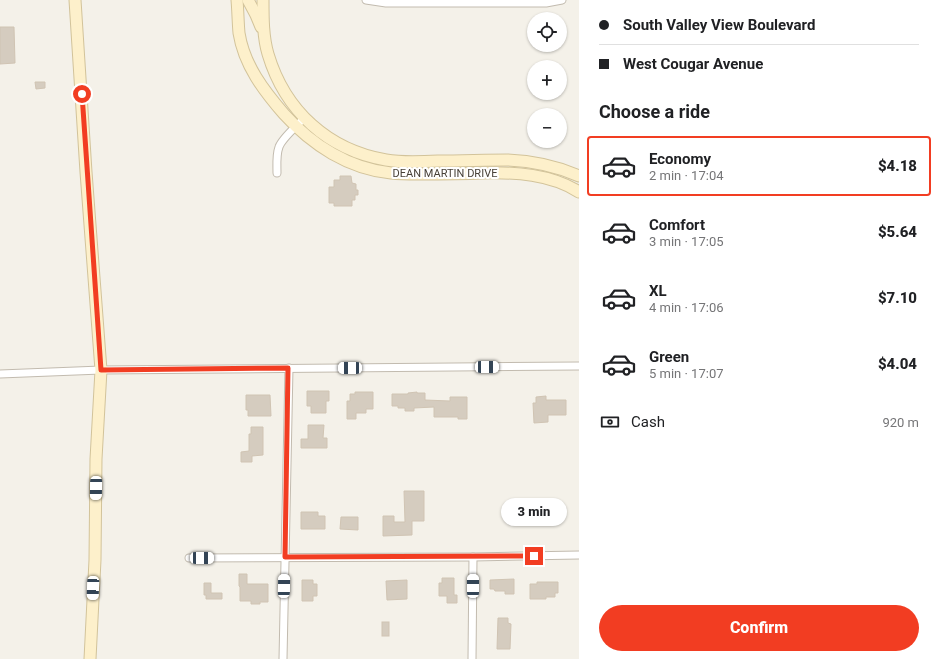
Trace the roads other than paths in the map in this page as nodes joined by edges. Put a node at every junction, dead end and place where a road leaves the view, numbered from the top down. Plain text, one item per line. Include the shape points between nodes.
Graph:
1 (75, 0) edge
2 (237, 0) edge
3 (248, 0) edge
4 (263, 0) edge
5 (366, 0) edge
6 (562, 0) edge
7 (265, 39) junction
8 (304, 118) junction
9 (296, 126) junction
10 (431, 161) junction
11 (411, 162) junction
12 (363, 167) junction
13 (277, 173) dead end
14 (431, 174) junction
15 (579, 176) edge
16 (579, 192) edge
17 (579, 366) edge
18 (288, 368) junction
19 (101, 370) junction
20 (0, 374) edge
21 (579, 556) edge
22 (285, 557) junction
23 (473, 557) junction
24 (188, 558) dead end
25 (90, 659) edge
26 (283, 659) edge
27 (472, 659) edge

1 - 19 street
2 - 9 street, DEAN MARTIN DRIVE via 240,34 251,68 266,93
3 - 7 street
4 - 7 street, DEAN MARTIN DRIVE
5 - 6 street via 436,4 546,3
7 - 8 street, DEAN MARTIN DRIVE via 276,77
8 - 9 street
8 - 11 street, DEAN MARTIN DRIVE via 333,141 361,154
9 - 12 street, DEAN MARTIN DRIVE via 320,147
9 - 13 street via 278,148
10 - 11 street, DEAN MARTIN DRIVE
10 - 14 street
10 - 15 street, DEAN MARTIN DRIVE via 522,161 544,164
11 - 12 street via 394,166 367,162
12 - 14 street, DEAN MARTIN DRIVE via 390,173
14 - 16 street, DEAN MARTIN DRIVE via 495,173 535,176 562,183
17 - 18 street
18 - 19 street
18 - 22 street
19 - 20 street
19 - 25 street
21 - 23 street
22 - 23 street
22 - 24 street
22 - 26 street
23 - 27 street

